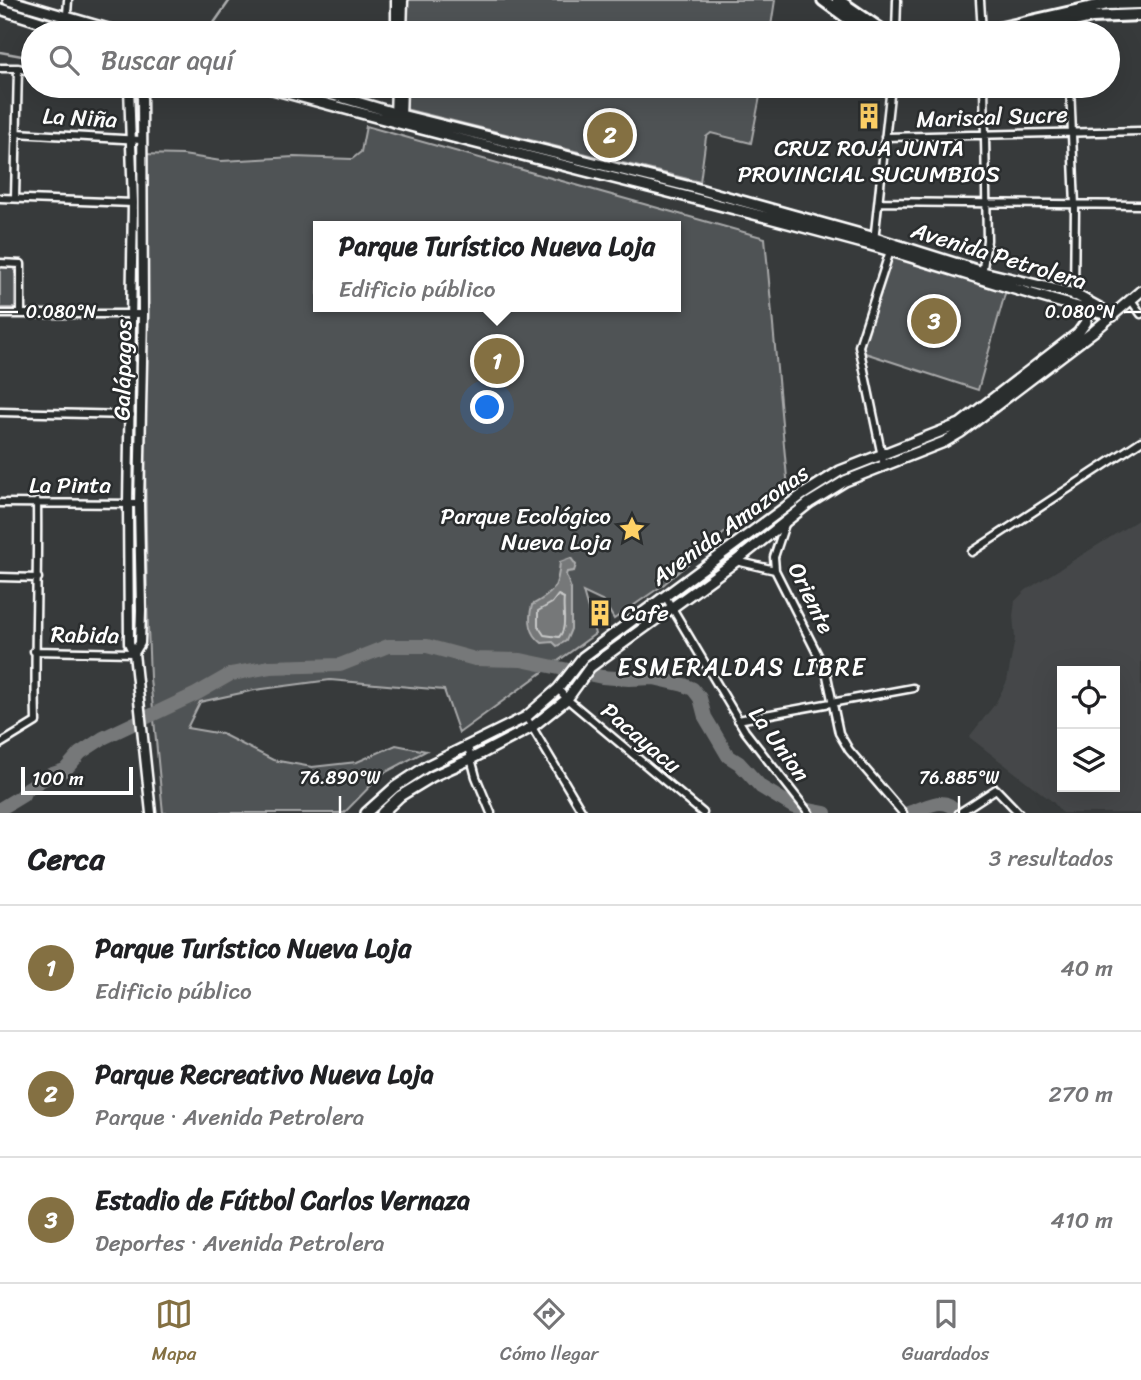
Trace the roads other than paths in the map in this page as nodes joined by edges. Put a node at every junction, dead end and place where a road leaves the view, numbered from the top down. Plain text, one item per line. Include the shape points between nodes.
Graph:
1 (8, 0) edge
2 (68, 0) edge
3 (396, 0) edge
4 (403, 0) edge
5 (897, 0) edge
6 (980, 0) edge
7 (1070, 0) edge
8 (830, 1) edge
9 (1141, 3) edge
10 (0, 9) edge
11 (1141, 15) edge
12 (68, 18) junction
13 (38, 21) edge
14 (68, 21) edge
15 (79, 21) edge
16 (396, 21) edge
17 (402, 21) edge
18 (854, 21) edge
19 (865, 21) edge
20 (896, 21) edge
21 (981, 21) edge
22 (1069, 21) edge
23 (1073, 21) edge
24 (1081, 21) edge
25 (0, 68) edge
26 (18, 68) junction
27 (21, 69) edge
28 (129, 98) edge
29 (142, 98) edge
30 (311, 98) edge
31 (338, 98) edge
32 (397, 98) edge
33 (401, 98) edge
34 (890, 98) edge
35 (984, 98) edge
36 (1070, 98) edge
37 (398, 119) junction
38 (1141, 131) edge
39 (1071, 132) junction
40 (16, 133) junction
41 (984, 134) junction
42 (885, 137) junction
43 (130, 138) junction
44 (141, 139) junction
45 (0, 198) edge
46 (15, 198) junction
47 (880, 202) junction
48 (132, 203) junction
49 (985, 205) junction
50 (1141, 205) edge
51 (1074, 206) junction
52 (874, 242) junction
53 (890, 251) junction
54 (0, 263) edge
55 (982, 276) junction
56 (1141, 292) edge
57 (1074, 294) junction
58 (1131, 300) junction
59 (1075, 306) junction
60 (1086, 309) junction
61 (21, 313) junction
62 (132, 313) junction
63 (0, 314) edge
64 (143, 314) junction
65 (1141, 314) edge
66 (1113, 316) junction
67 (0, 412) edge
68 (131, 415) junction
69 (1141, 441) edge
70 (880, 454) junction
71 (884, 466) junction
72 (37, 502) junction
73 (0, 503) edge
74 (128, 503) junction
75 (139, 503) junction
76 (788, 518) junction
77 (972, 552) dead end
78 (736, 561) junction
79 (775, 570) junction
80 (0, 578) edge
81 (38, 578) junction
82 (665, 596) junction
83 (673, 608) junction
84 (34, 651) junction
85 (134, 653) junction
86 (561, 685) junction
87 (913, 688) dead end
88 (569, 695) junction
89 (833, 704) junction
90 (526, 717) junction
91 (738, 720) junction
92 (532, 727) junction
93 (0, 744) edge
94 (468, 747) junction
95 (471, 759) junction
96 (960, 812) edge
97 (151, 813) edge
98 (366, 813) edge
99 (382, 813) edge
100 (491, 813) edge
101 (583, 813) edge
102 (703, 813) edge
103 (809, 813) edge
104 (903, 813) edge
105 (1019, 813) edge

1 - 12 main road
2 - 12 street
3 - 16 street
4 - 17 street
5 - 20 street
6 - 21 street
7 - 22 street
8 - 18 highway
8 - 19 highway
9 - 23 highway via 1107,4
10 - 13 main road
11 - 24 highway
12 - 14 street
12 - 15 main road
25 - 26 street
26 - 27 street
26 - 40 street
28 - 43 street, Galápagos
29 - 44 street, Galápagos
30 - 37 main road, Avenida Petrolera
31 - 37 main road, Avenida Petrolera
32 - 37 street
33 - 37 street
34 - 42 street
35 - 41 street
36 - 39 street
37 - 52 main road, Avenida Petrolera via 695,188
38 - 39 street, Mariscal Sucre
39 - 41 street, Mariscal Sucre
39 - 51 street
40 - 43 street, La Niña
40 - 46 street
41 - 42 street, Mariscal Sucre
41 - 49 street
42 - 47 street
43 - 44 street, La Niña
43 - 48 street, Galápagos
44 - 64 street, Galápagos
45 - 46 street
46 - 48 street
47 - 49 street
47 - 52 street
48 - 62 street, Galápagos
49 - 51 street
49 - 55 street
50 - 51 street
51 - 57 street
52 - 53 main road, Avenida Petrolera
52 - 55 main road, Avenida Petrolera
53 - 55 main road, Avenida Petrolera
53 - 70 street via 859,346
54 - 61 street via 21,264
55 - 57 main road, Avenida Petrolera
55 - 59 main road, Avenida Petrolera
56 - 58 main road, Avenida Amazonas
57 - 59 street
57 - 66 main road, Avenida Petrolera
58 - 65 street
58 - 66 main road, Avenida Amazonas
59 - 60 main road, Avenida Petrolera
60 - 66 main road, Avenida Petrolera
60 - 70 main road, Avenida Amazonas via 1086,322 1078,333 960,424
61 - 62 street
61 - 63 street
62 - 64 street
62 - 68 street, Galápagos
64 - 75 street, Galápagos
66 - 71 main road, Avenida Amazonas via 961,432
67 - 68 street
68 - 74 street, Galápagos
69 - 77 street
70 - 71 street
70 - 82 main road, Avenida Amazonas via 840,471 802,495
71 - 76 main road, Avenida Amazonas via 845,481
72 - 73 street, La Pinta
72 - 74 street, La Pinta
72 - 81 street
74 - 75 street, La Pinta
74 - 85 street, Galápagos via 129,643
75 - 85 street, Galápagos via 140,643
76 - 78 main road, Avenida Amazonas
76 - 79 street, Oriente via 774,557
78 - 79 street
78 - 83 main road, Avenida Amazonas
79 - 89 street, Oriente via 822,660
80 - 81 street
81 - 84 street
82 - 83 street, La Union
82 - 86 main road, Avenida Amazonas via 583,657
83 - 88 main road, Avenida Amazonas via 590,667
83 - 91 street, La Union
84 - 85 street, Rabida
84 - 93 street via 36,722
85 - 97 street, Galápagos
86 - 88 street, Pacayacu
86 - 90 main road, Avenida Amazonas
87 - 89 street
88 - 92 main road, Avenida Amazonas
88 - 102 street, Pacayacu
89 - 91 street
89 - 104 street, Oriente via 849,750
90 - 92 street
90 - 94 main road, Avenida Amazonas
91 - 103 street, La Union
92 - 95 main road, Avenida Amazonas
92 - 101 street
94 - 95 street
94 - 98 main road, Avenida Amazonas via 427,766
95 - 99 main road, Avenida Amazonas via 400,796
95 - 100 street
96 - 105 street via 996,789

